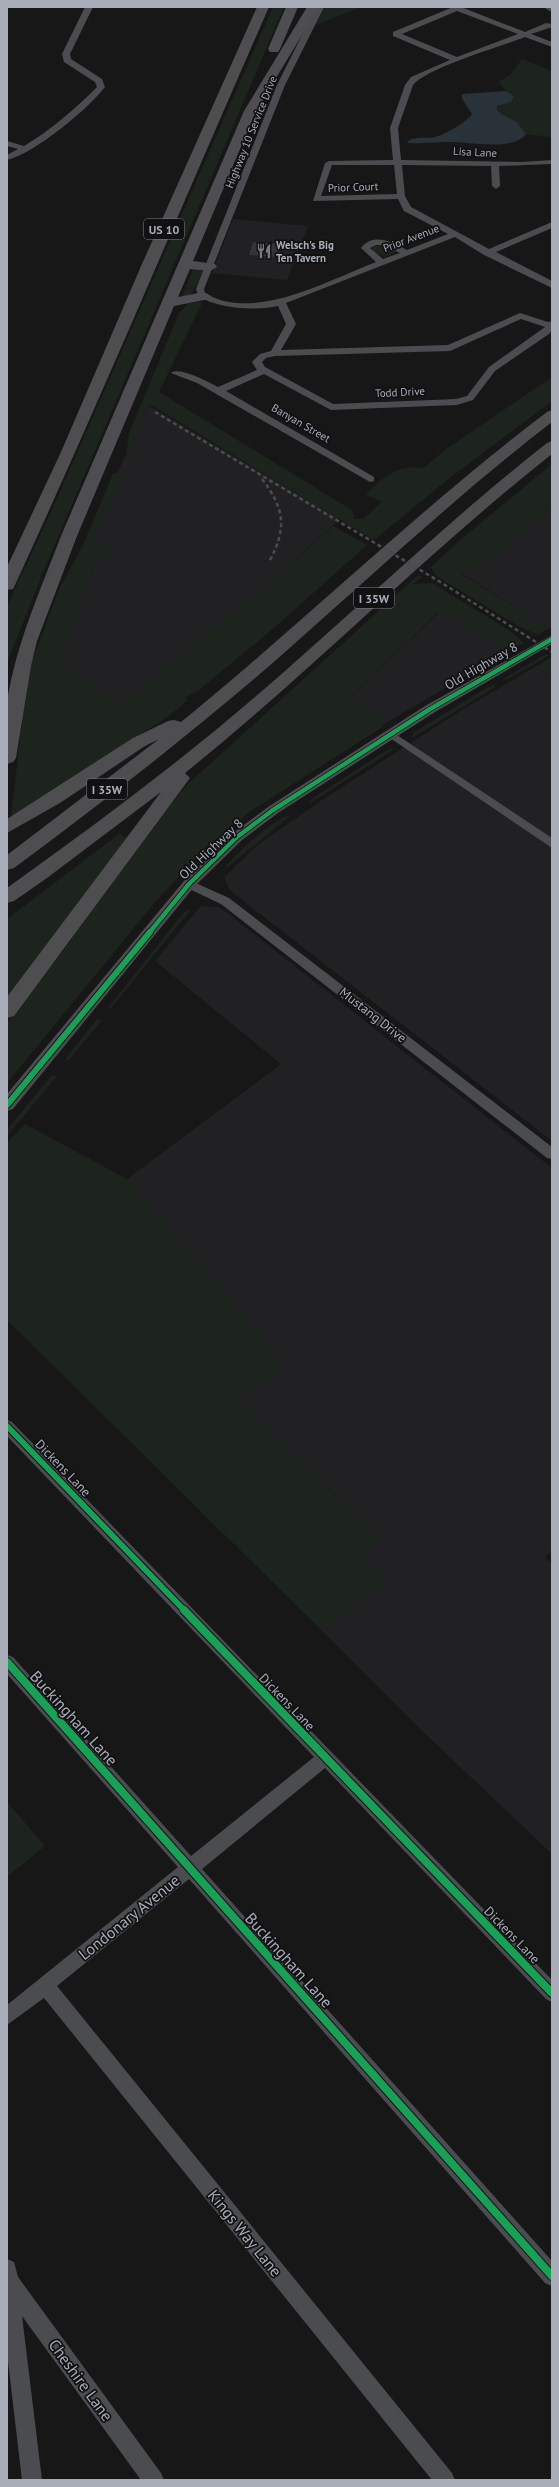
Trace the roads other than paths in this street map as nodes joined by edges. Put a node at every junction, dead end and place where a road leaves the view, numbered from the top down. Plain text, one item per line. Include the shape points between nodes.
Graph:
1 (89, 7) edge
2 (254, 7) edge
3 (263, 7) edge
4 (292, 7) edge
5 (313, 7) edge
6 (320, 7) edge
7 (549, 25) dead end
8 (523, 34) junction
9 (303, 40) junction
10 (315, 41) dead end
11 (245, 46) junction
12 (552, 46) edge
13 (457, 60) junction
14 (250, 111) junction
15 (7, 142) edge
16 (25, 149) junction
17 (7, 158) edge
18 (398, 162) junction
19 (552, 162) edge
20 (495, 165) junction
21 (496, 186) dead end
22 (401, 196) junction
23 (552, 225) edge
24 (453, 235) junction
25 (407, 253) junction
26 (487, 253) junction
27 (382, 263) junction
28 (185, 264) junction
29 (210, 268) junction
30 (552, 285) edge
31 (204, 296) junction
32 (281, 302) junction
33 (166, 305) junction
34 (551, 325) edge
35 (275, 353) junction
36 (264, 371) junction
37 (176, 373) dead end
38 (218, 391) junction
39 (552, 416) edge
40 (552, 446) edge
41 (370, 479) dead end
42 (7, 585) edge
43 (552, 639) edge
44 (204, 711) junction
45 (391, 734) junction
46 (200, 752) junction
47 (7, 758) edge
48 (7, 827) edge
49 (552, 844) edge
50 (7, 864) edge
51 (189, 884) junction
52 (7, 897) edge
53 (7, 1011) edge
54 (7, 1105) edge
55 (552, 1154) edge
56 (7, 1426) edge
57 (7, 1662) edge
58 (325, 1758) junction
59 (190, 1868) junction
60 (45, 1985) junction
61 (552, 1993) edge
62 (7, 2016) edge
63 (8, 2275) edge
64 (552, 2276) edge
65 (32, 2480) edge
66 (154, 2480) edge
67 (445, 2480) edge

1 - 16 street via 66,54 67,60 99,80 101,87 44,137
2 - 11 highway
3 - 11 highway, US 10
4 - 14 highway, US 10
5 - 14 highway
6 - 9 street, Highway 10 Service Drive
7 - 8 street, Prior Avenue
8 - 12 street
8 - 13 street, Prior Avenue
8 - 13 street via 457,8 396,34
9 - 10 street
9 - 29 street, Highway 10 Service Drive via 281,85
11 - 42 highway, US 10 via 69,452
13 - 18 street, Prior Avenue via 422,75 409,85 394,128
14 - 28 highway, US 10
15 - 16 street
16 - 17 street
18 - 20 street, Lisa Lane
18 - 22 street, Prior Avenue
18 - 22 street, Prior Court via 329,163 316,198
19 - 20 street, Lisa Lane
20 - 21 street
22 - 24 street, Prior Avenue via 407,209
23 - 26 street
24 - 25 street, Prior Avenue
24 - 26 street
25 - 27 street, Prior Avenue
25 - 27 street via 387,243 377,242 368,246 367,252
26 - 30 street
27 - 32 street, Prior Avenue
28 - 29 highway
28 - 33 highway, US 10
29 - 31 street via 200,289
31 - 32 street, Prior Avenue via 217,302 254,305
31 - 33 highway
32 - 35 street via 292,324
33 - 47 highway, US 10 via 69,536 29,641 22,666
34 - 35 street, Todd Drive via 520,316 450,348
34 - 36 street, Todd Drive via 546,332 492,369 473,395 464,401 331,407
35 - 36 street, Todd Drive via 259,359 258,366
36 - 38 street
37 - 38 street, Banyan Street via 200,380
38 - 41 street, Banyan Street
39 - 44 highway, I 35W via 435,508 270,656
40 - 46 highway, I 35W via 461,520
43 - 45 street, Old Highway 8 via 458,692
44 - 48 highway via 139,742
44 - 50 highway, I 35W via 134,768
45 - 49 street
45 - 51 street, Old Highway 8 via 254,823 225,847
46 - 52 highway, I 35W via 120,815
46 - 53 highway
51 - 54 street, Old Highway 8
51 - 55 street, Mustang Drive via 225,901
56 - 58 street, Dickens Lane
57 - 59 street, Buckingham Lane
58 - 59 street, Londonary Avenue
58 - 61 street, Dickens Lane
59 - 60 street, Londonary Avenue
59 - 64 street, Buckingham Lane
60 - 62 street, Londonary Avenue
60 - 67 street, Kings Way Lane
63 - 65 street
63 - 66 street, Cheshire Lane

